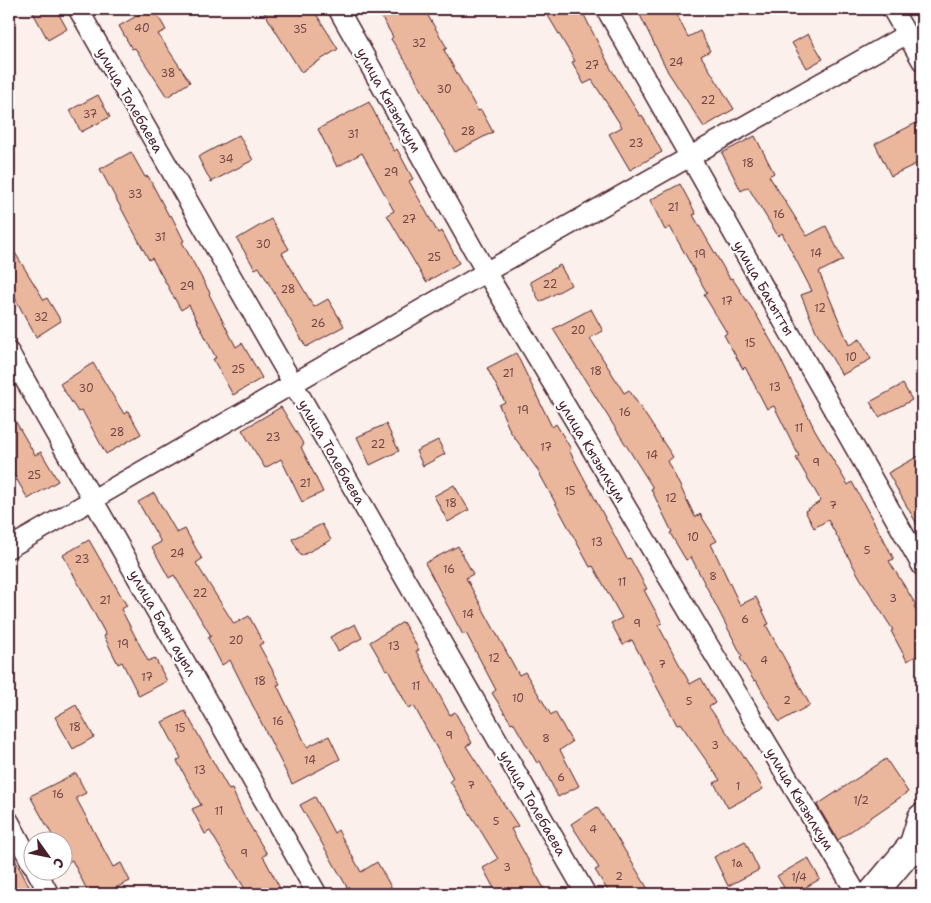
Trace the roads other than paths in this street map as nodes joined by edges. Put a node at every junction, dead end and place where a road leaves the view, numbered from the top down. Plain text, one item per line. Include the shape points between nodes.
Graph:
1 (78, 9) edge
2 (338, 9) edge
3 (606, 9) edge
4 (892, 9) edge
5 (907, 34) junction
6 (922, 61) edge
7 (690, 157) junction
8 (486, 272) junction
9 (9, 352) edge
10 (294, 385) junction
11 (92, 500) junction
12 (9, 548) edge
13 (922, 566) edge
14 (922, 818) edge
15 (9, 821) edge
16 (918, 840) edge
17 (22, 845) edge
18 (42, 880) edge
19 (858, 892) edge
20 (50, 894) edge
21 (317, 894) edge
22 (586, 894) edge

1 - 10 street, улица Толебаева
2 - 8 street, улица Кызылкум
3 - 7 street, улица Бакытты
4 - 5 street
5 - 6 street
5 - 7 street
7 - 8 street
7 - 13 street, улица Бакытты
8 - 10 street
8 - 19 street, улица Кызылкум
9 - 11 street, улица Баян ауыл
10 - 11 street
10 - 22 street, улица Толебаева
11 - 12 street
11 - 21 street, улица Баян ауыл
14 - 16 street
15 - 17 street
16 - 19 street
18 - 20 street

